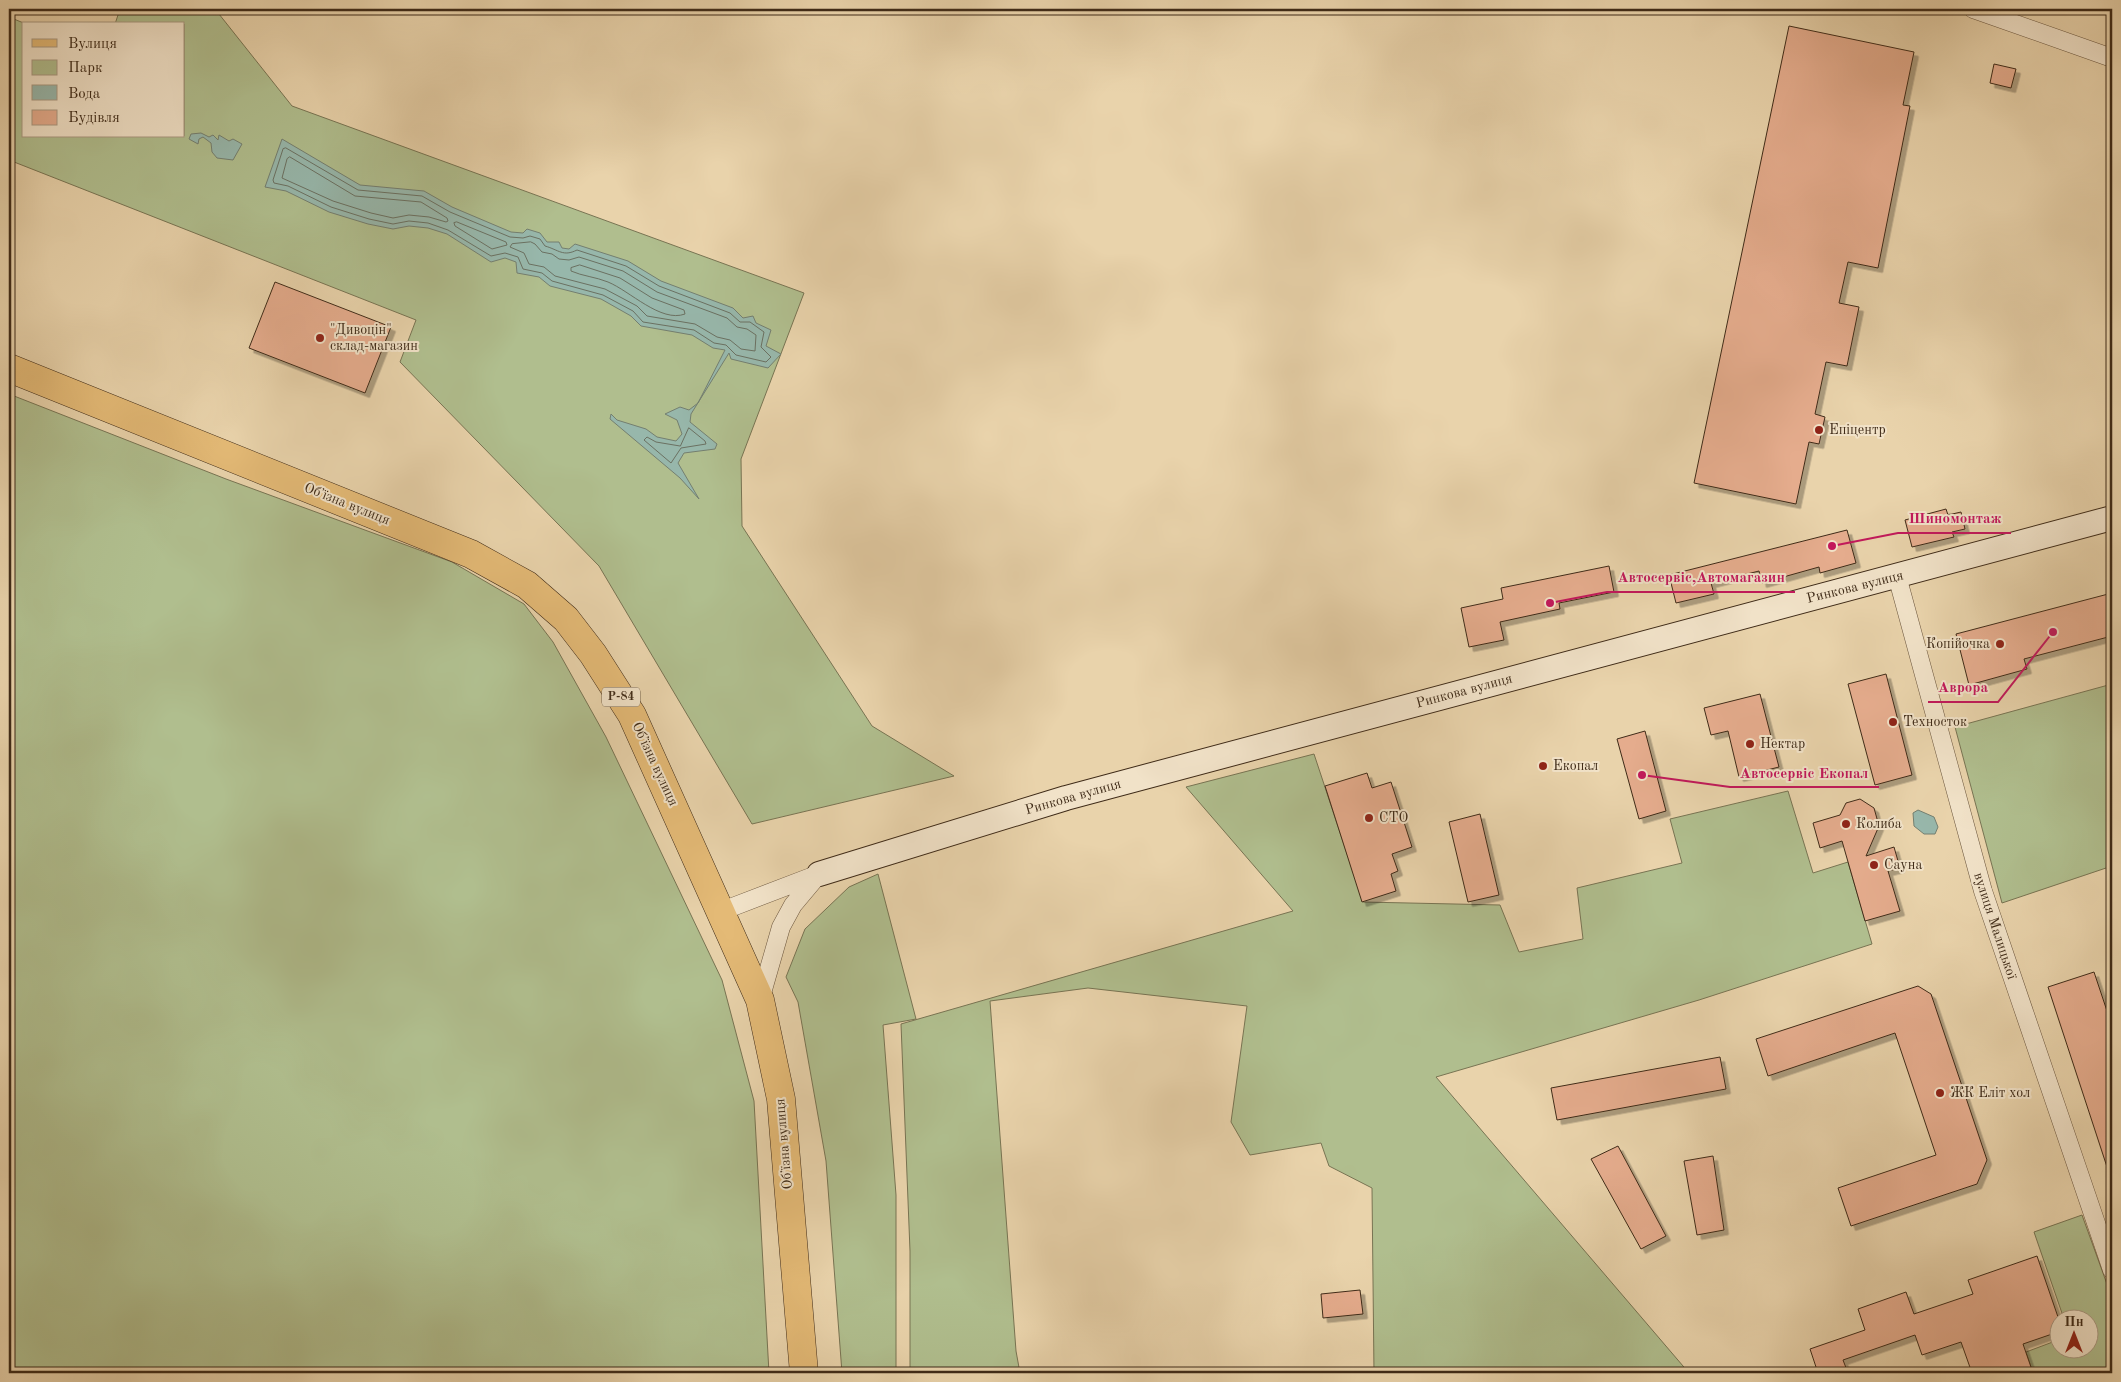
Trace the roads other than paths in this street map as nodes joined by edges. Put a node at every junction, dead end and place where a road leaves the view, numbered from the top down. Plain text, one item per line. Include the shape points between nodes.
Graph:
1 (1973, 9) edge
2 (2112, 58) edge
3 (9, 368) edge
4 (2112, 518) edge
5 (1897, 576) junction
6 (818, 874) junction
7 (722, 911) junction
8 (760, 1000) junction
9 (2112, 1270) edge
10 (804, 1373) edge

1 - 2 street
3 - 7 main road, Обʼїзна вулиця / Р-84 via 471,554 527,585 566,618 632,716
4 - 5 main road, Ринкова вулиця
5 - 6 main road, Ринкова вулиця via 1066,798
5 - 9 street, вулиця Малицької via 1983,891
6 - 7 street, Ринкова вулиця
6 - 8 street via 793,904 782,927
7 - 8 main road, Обʼїзна вулиця / Р-84
8 - 10 main road, Обʼїзна вулиця / Р-84 via 781,1099

